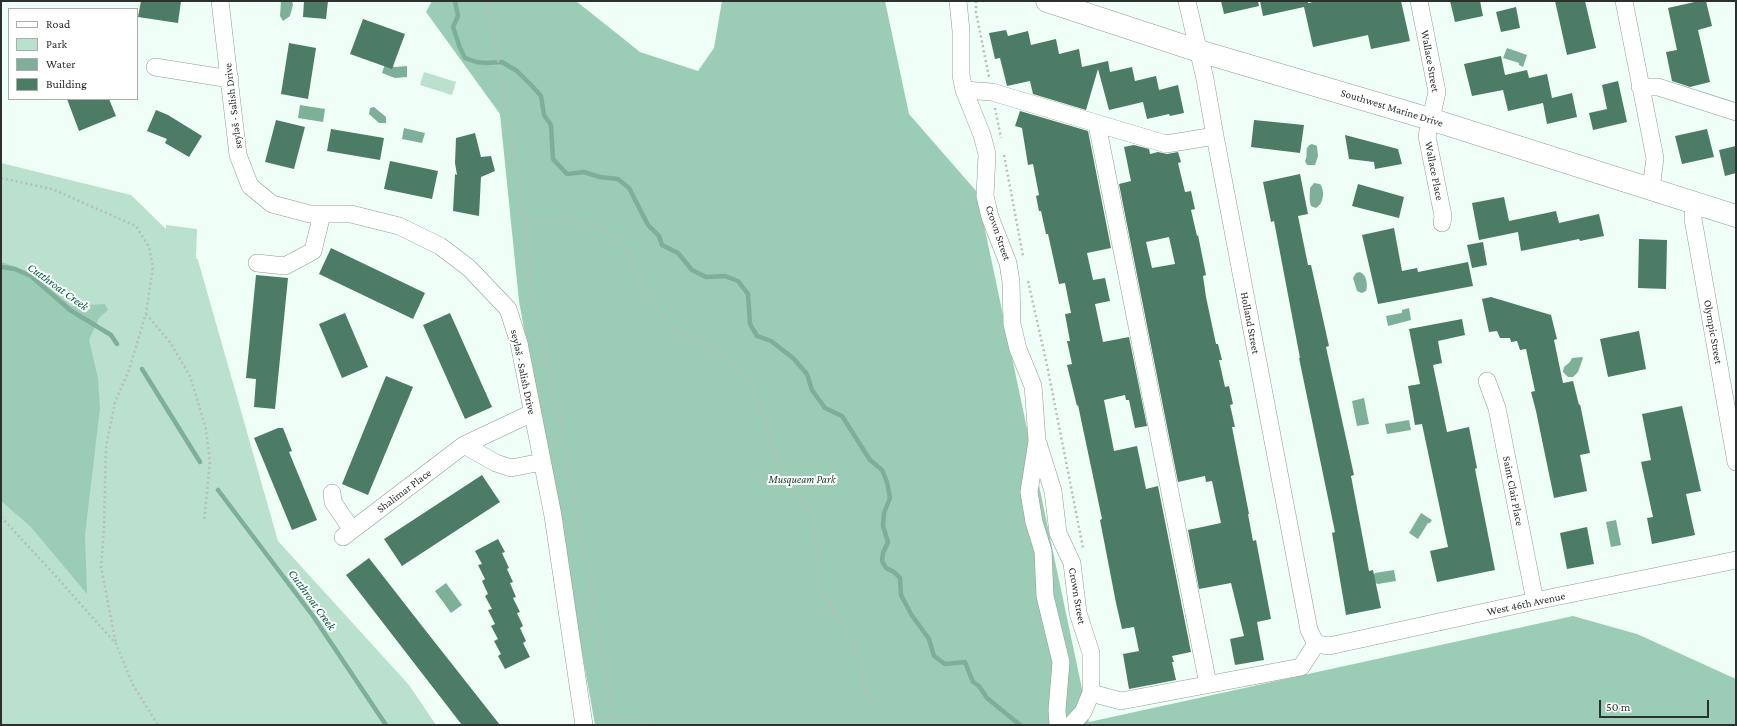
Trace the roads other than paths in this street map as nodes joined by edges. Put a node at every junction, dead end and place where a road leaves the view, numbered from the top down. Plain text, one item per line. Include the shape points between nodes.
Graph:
1 (220, 1) edge
2 (958, 1) edge
3 (1047, 1) edge
4 (1187, 1) edge
5 (1419, 1) edge
6 (1624, 1) edge
7 (1199, 51) junction
8 (155, 67) dead end
9 (230, 79) junction
10 (1640, 87) junction
11 (964, 90) junction
12 (1736, 112) edge
13 (1430, 119) junction
14 (1097, 124) junction
15 (1214, 136) junction
16 (1650, 189) junction
17 (1694, 203) junction
18 (322, 214) junction
19 (1736, 216) edge
20 (1442, 223) dead end
21 (257, 263) dead end
22 (1487, 381) dead end
23 (532, 413) junction
24 (1037, 441) junction
25 (464, 445) junction
26 (542, 462) junction
27 (1736, 462) edge
28 (332, 493) dead end
29 (1736, 560) edge
30 (1535, 601) junction
31 (1316, 644) junction
32 (1208, 684) junction
33 (1091, 693) junction
34 (584, 723) edge
35 (1058, 725) edge
36 (1071, 725) edge

1 - 9 street, seyləš - Salish Drive
2 - 11 street, Crown Street
3 - 7 main road, Southwest Marine Drive
4 - 7 street, Holland Street
5 - 13 street, Wallace Street via 1437,92
6 - 10 street
7 - 13 main road, Southwest Marine Drive
7 - 15 street, Holland Street
8 - 9 street
9 - 18 street, seyləš - Salish Drive via 238,155 250,186 272,204 310,214
10 - 12 street via 1658,87
10 - 16 street via 1654,158
11 - 14 street via 992,92
11 - 24 street, Crown Street via 982,135 986,154 985,196 990,217 1008,263 1012,324 1018,349 1033,386
13 - 16 main road, Southwest Marine Drive
13 - 20 street, Wallace Place via 1427,136 1443,216
14 - 15 street via 1166,144
14 - 32 street
15 - 31 street, Holland Street via 1309,630
16 - 17 main road, Southwest Marine Drive
17 - 19 main road, Southwest Marine Drive
17 - 27 street, Olympic Street via 1693,219
18 - 21 street via 313,251 285,266
18 - 23 street, seyləš - Salish Drive via 351,214 399,226 440,246 470,268 508,309 519,343
22 - 30 street, Saint Clair Place via 1497,408
23 - 25 street, Shalimar Place
23 - 26 street, seyləš - Salish Drive
24 - 33 street, Crown Street via 1054,492 1058,533 1072,563 1078,613 1090,653
24 - 35 street, Crown Street via 1029,492 1042,551 1044,596 1061,662
25 - 26 street via 496,463 512,468
25 - 28 street, Shalimar Place via 348,534 333,502
26 - 34 street, seyləš - Salish Drive
29 - 30 street, West 46th Avenue
30 - 31 street, West 46th Avenue via 1329,646
31 - 32 street via 1301,667
32 - 33 street via 1121,700
33 - 36 street, Crown Street via 1083,712

